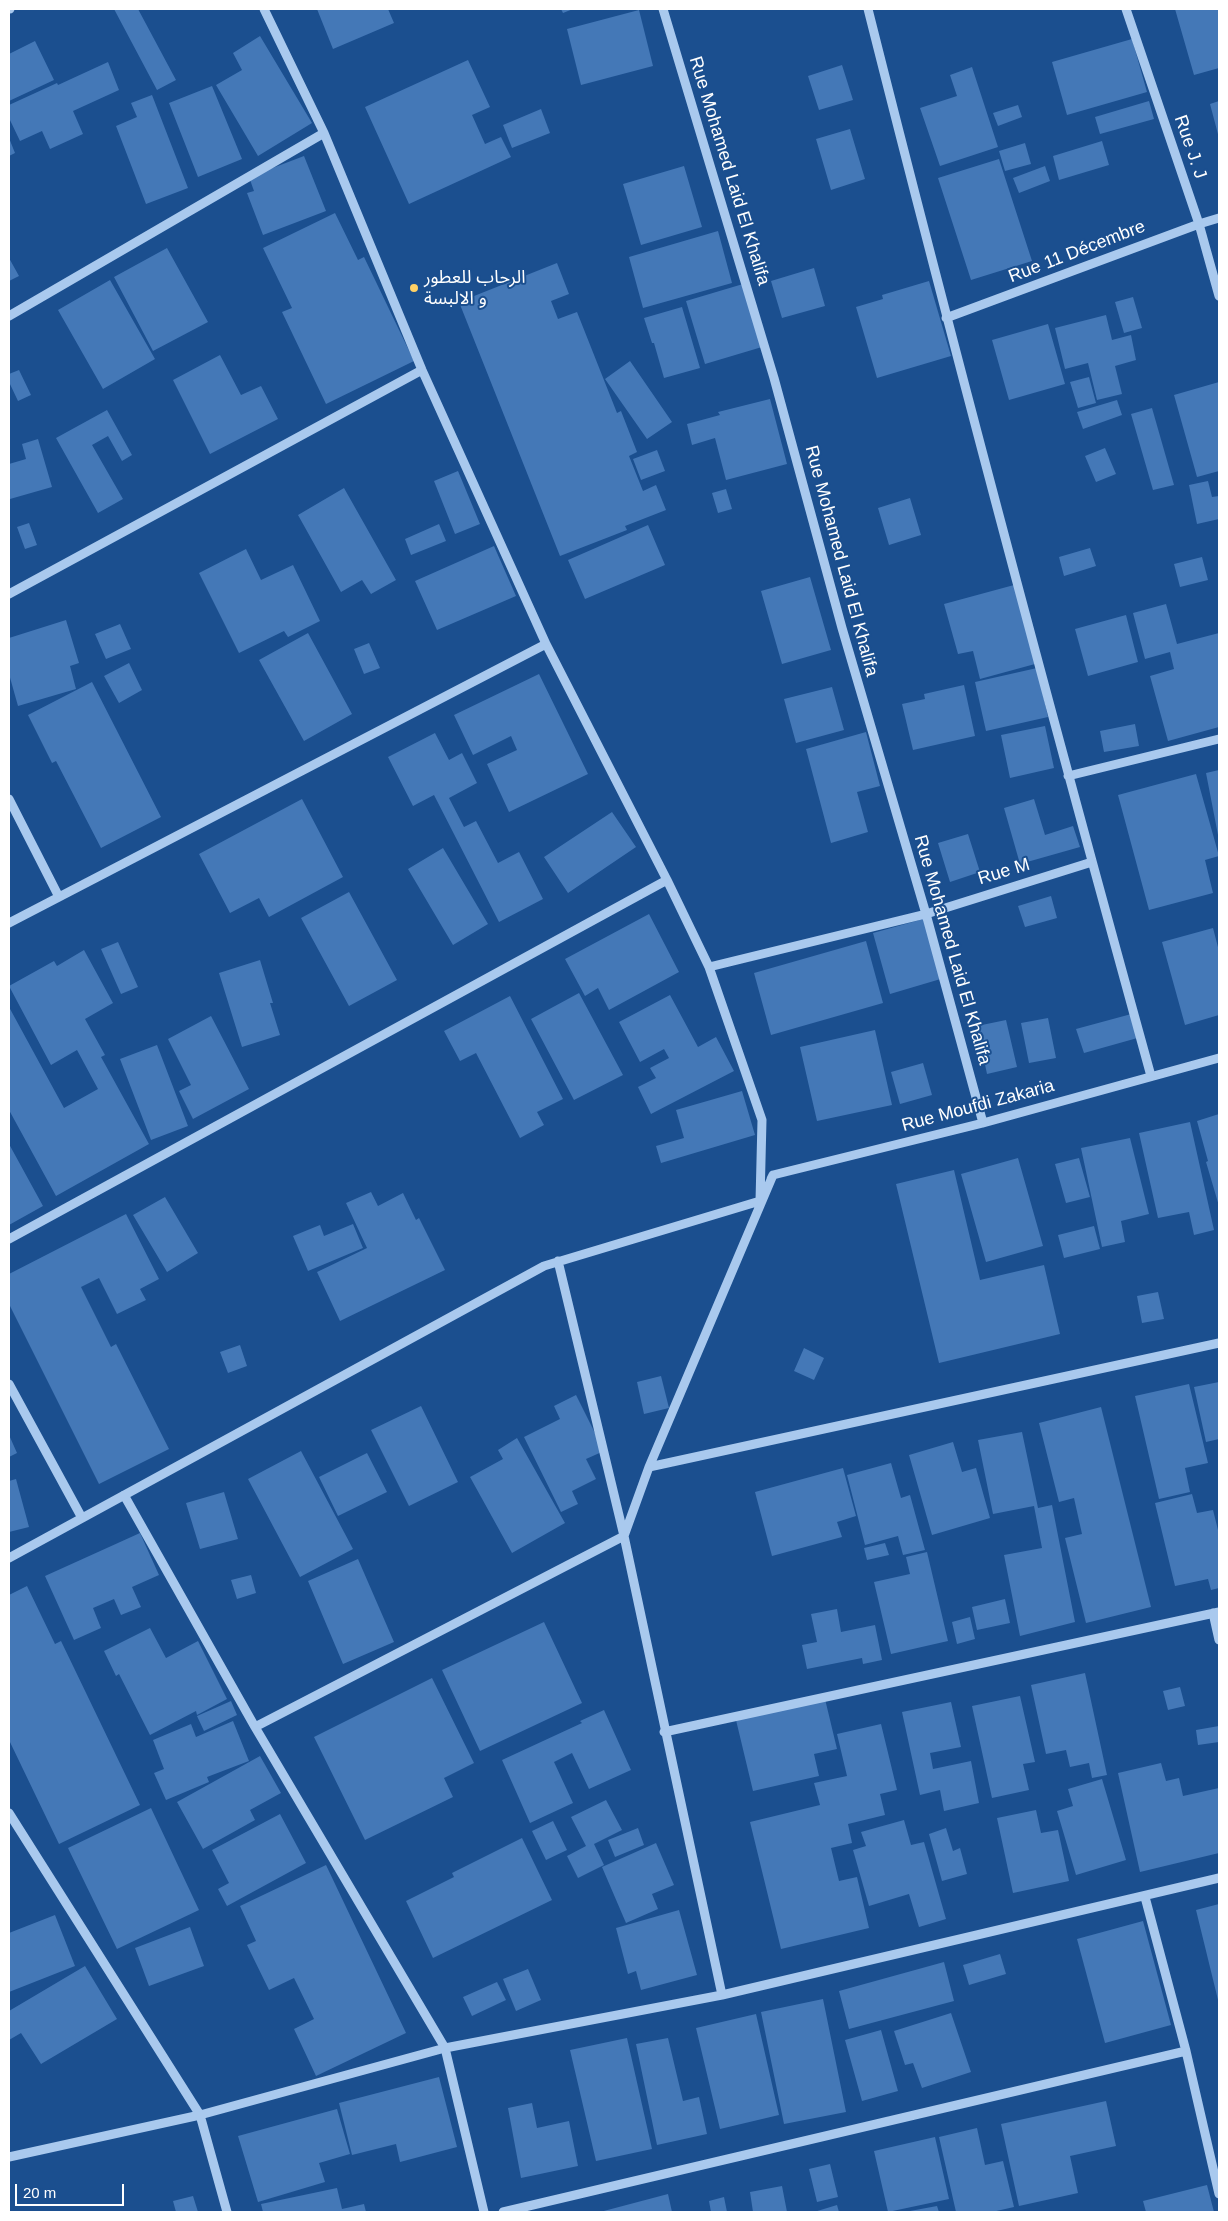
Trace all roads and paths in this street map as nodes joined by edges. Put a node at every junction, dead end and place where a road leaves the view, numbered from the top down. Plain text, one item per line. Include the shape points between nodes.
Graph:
1 (264, 9) edge
2 (868, 9) edge
3 (1126, 9) edge
4 (666, 10) edge
5 (324, 133) junction
6 (1219, 218) edge
7 (1199, 224) junction
8 (1219, 296) edge
9 (9, 316) edge
10 (946, 318) junction
11 (422, 370) junction
12 (9, 594) edge
13 (546, 644) junction
14 (1219, 739) edge
15 (1068, 776) junction
16 (9, 799) edge
17 (1092, 862) junction
18 (667, 880) junction
19 (59, 898) junction
20 (926, 914) junction
21 (9, 923) edge
22 (709, 967) junction
23 (1219, 1058) edge
24 (1151, 1076) junction
25 (982, 1123) junction
26 (773, 1175) junction
27 (760, 1202) junction
28 (9, 1240) edge
29 (558, 1261) junction
30 (1219, 1342) edge
31 (9, 1384) edge
32 (649, 1467) junction
33 (124, 1495) junction
34 (82, 1518) junction
35 (624, 1536) junction
36 (9, 1558) edge
37 (1216, 1612) edge
38 (1219, 1640) edge
39 (255, 1726) junction
40 (664, 1732) junction
41 (9, 1813) edge
42 (1219, 1878) edge
43 (1145, 1897) junction
44 (722, 1995) junction
45 (445, 2048) junction
46 (1186, 2051) junction
47 (200, 2115) junction
48 (9, 2158) edge
49 (1219, 2194) edge
50 (227, 2212) edge
51 (484, 2212) edge
52 (503, 2212) edge

1 - 5 street
2 - 10 street
3 - 7 street, Rue J. J
4 - 20 street, Rue Mohamed Laid El Khalifa
5 - 9 street
5 - 11 street
6 - 7 street, Rue 11 Décembre
7 - 8 street, Rue J. J
7 - 10 street, Rue 11 Décembre
10 - 15 street
11 - 12 street
11 - 13 street
13 - 18 street
13 - 19 street
14 - 15 street
15 - 17 street
16 - 19 street
17 - 20 street, Rue M
17 - 24 street
18 - 22 street
18 - 28 street
19 - 21 street
20 - 22 street, Rue M
20 - 25 street, Rue Mohamed Laid El Khalifa
22 - 27 street via 762,1120
23 - 24 street, Rue Moufdi Zakaria
24 - 25 street, Rue Moufdi Zakaria
25 - 26 street, Rue Moufdi Zakaria
26 - 27 street
26 - 32 street
27 - 29 street
29 - 33 street
29 - 35 street
30 - 32 street
31 - 34 street
32 - 35 street
33 - 34 street
33 - 39 street
34 - 36 street
35 - 39 street
35 - 40 street
37 - 38 street
37 - 40 street
39 - 45 street
40 - 44 street
41 - 47 street
42 - 43 street
43 - 44 street
43 - 46 street
44 - 45 street
45 - 47 street
45 - 51 street
46 - 49 street
46 - 52 street
47 - 48 street
47 - 50 street

